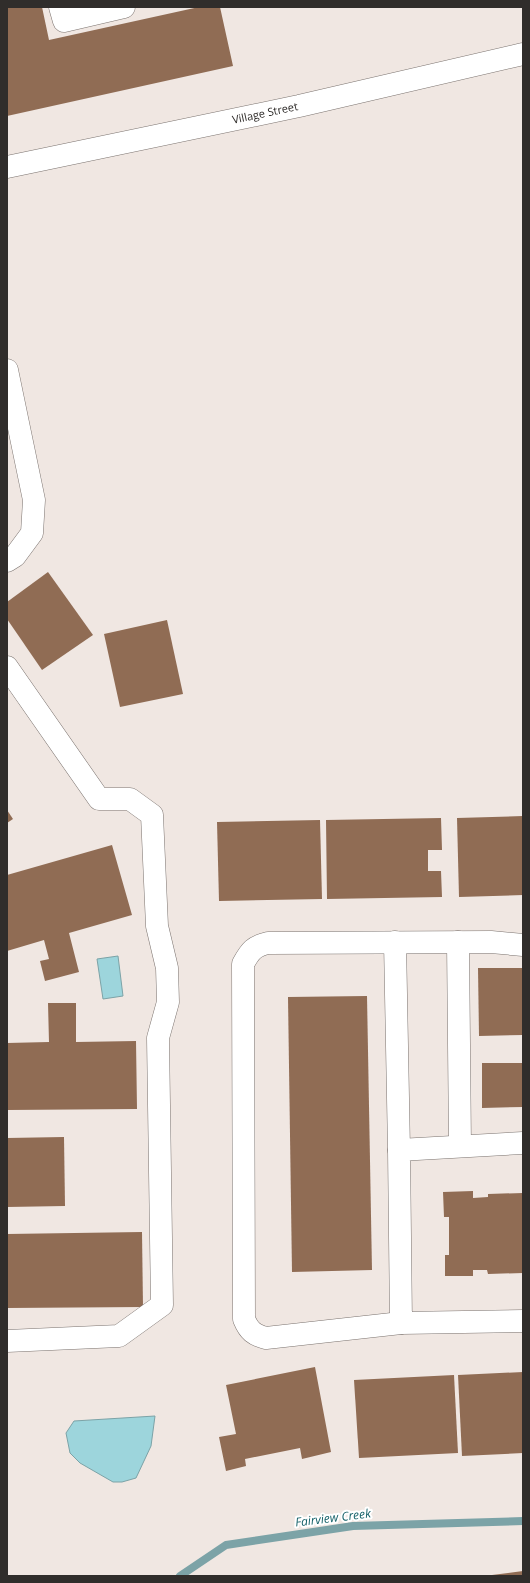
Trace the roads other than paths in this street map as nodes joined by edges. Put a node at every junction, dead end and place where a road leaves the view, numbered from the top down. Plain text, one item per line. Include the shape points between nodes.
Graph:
1 (60, 7) edge
2 (114, 8) edge
3 (523, 54) edge
4 (7, 167) edge
5 (7, 370) edge
6 (11, 410) edge
7 (7, 561) edge
8 (7, 667) edge
9 (395, 942) junction
10 (458, 942) junction
11 (523, 945) edge
12 (523, 1143) edge
13 (460, 1146) junction
14 (398, 1150) junction
15 (523, 1321) edge
16 (401, 1323) junction
17 (7, 1340) edge

1 - 2 street via 64,21
3 - 4 street, Village Street via 299,106
5 - 6 street
6 - 7 street via 34,500 32,533 15,556
8 - 17 street via 99,799 130,799 152,815 157,926 167,968 168,1002 158,1038 162,1305 119,1336
9 - 10 street
9 - 14 street
9 - 16 street via 268,943 257,945 243,964 244,1319 248,1329 266,1338
10 - 11 street
10 - 13 street
12 - 13 street
13 - 14 street
14 - 16 street
15 - 16 street

